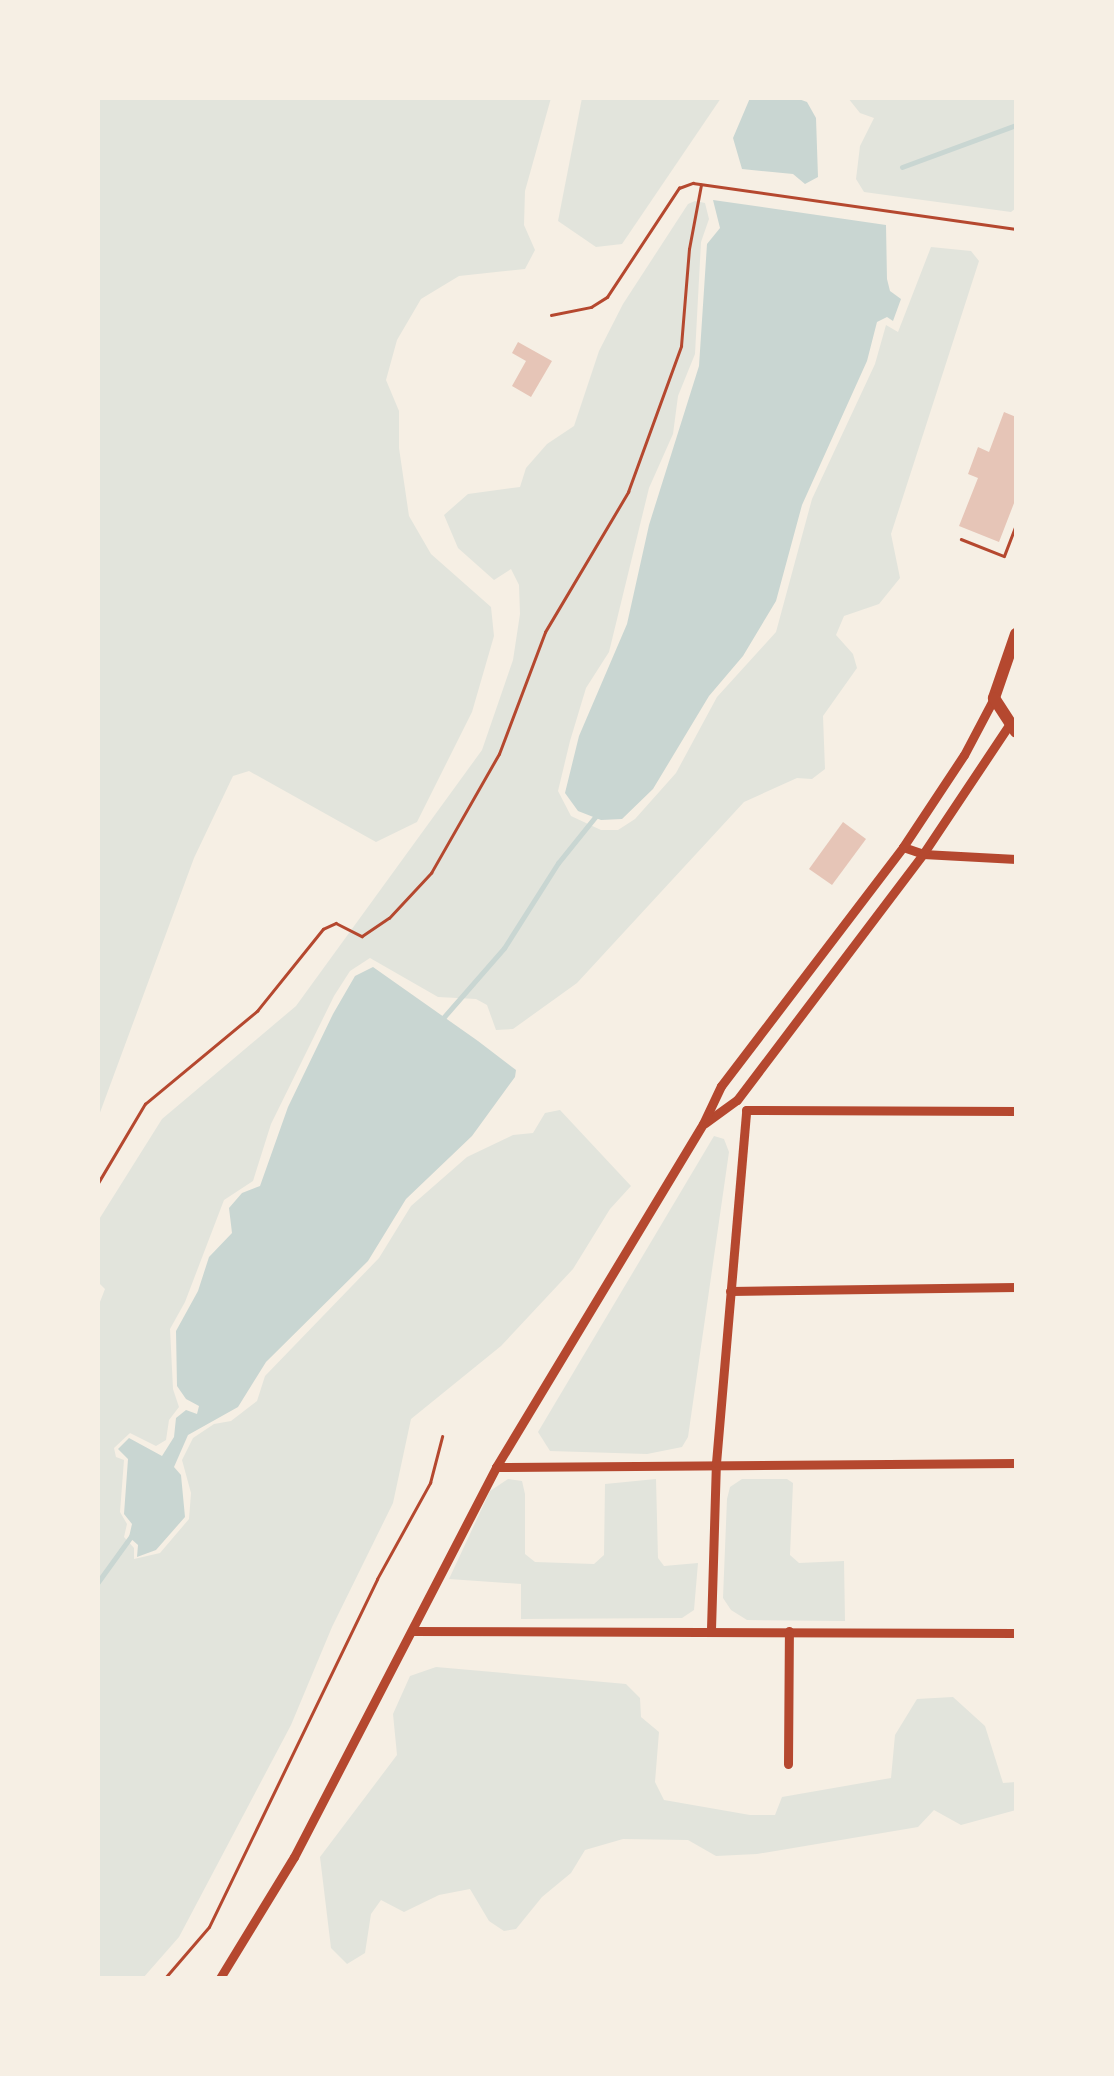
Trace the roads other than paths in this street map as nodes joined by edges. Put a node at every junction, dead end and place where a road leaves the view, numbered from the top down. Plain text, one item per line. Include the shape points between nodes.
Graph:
1 (1016, 634) edge
2 (994, 698) junction
3 (1016, 709) edge
4 (1013, 729) edge
5 (903, 847) junction
6 (924, 854) junction
7 (1016, 859) edge
8 (720, 1086) junction
9 (736, 1100) junction
10 (746, 1110) junction
11 (1016, 1111) edge
12 (703, 1124) junction
13 (1016, 1287) edge
14 (730, 1291) junction
15 (716, 1462) junction
16 (1016, 1463) edge
17 (496, 1467) junction
18 (711, 1630) junction
19 (412, 1631) junction
20 (789, 1631) junction
21 (1016, 1633) edge
22 (788, 1764) dead end
23 (220, 1978) edge

1 - 2 main road
2 - 4 main road
2 - 5 street
3 - 4 main road
4 - 6 street
5 - 6 street
5 - 8 street
6 - 7 street
6 - 9 street
8 - 9 street
8 - 12 street
9 - 10 street
9 - 12 street
10 - 11 street
10 - 14 street
12 - 17 street
13 - 14 street
14 - 15 street
15 - 16 street
15 - 17 street
15 - 18 street
17 - 19 street
18 - 19 street
18 - 20 street
19 - 23 street via 294,1857
20 - 21 street
20 - 22 street

